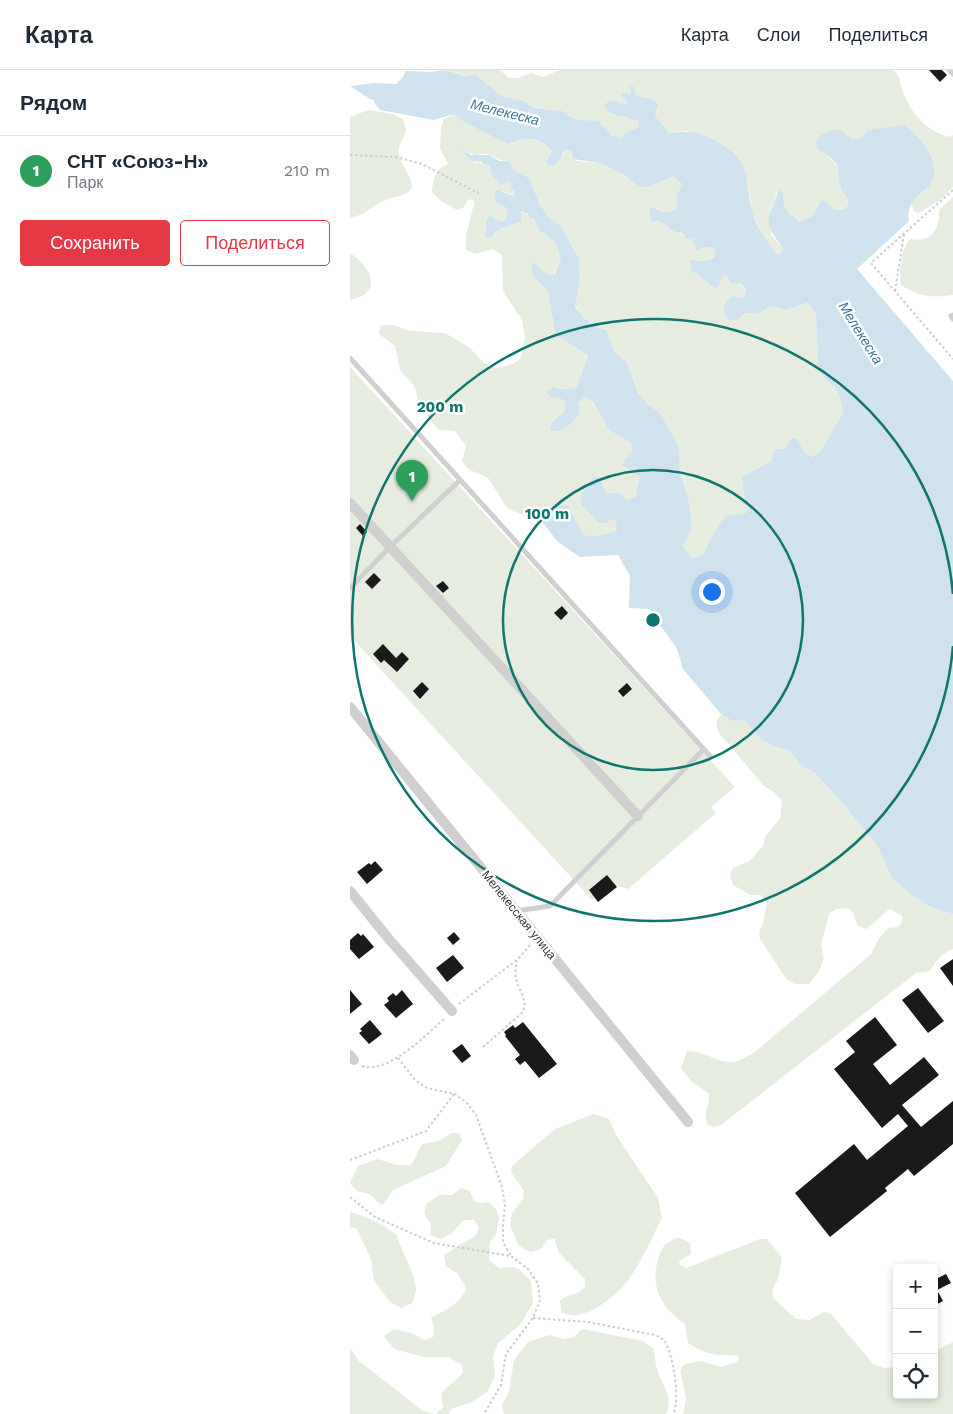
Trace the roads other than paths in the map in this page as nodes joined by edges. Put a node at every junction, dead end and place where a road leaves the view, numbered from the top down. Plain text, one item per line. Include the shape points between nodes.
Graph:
1 (949, 70) edge
2 (953, 74) edge
3 (953, 315) edge
4 (953, 318) edge
5 (350, 358) edge
6 (460, 480) junction
7 (350, 504) edge
8 (390, 548) junction
9 (350, 588) edge
10 (350, 707) edge
11 (704, 749) junction
12 (710, 756) dead end
13 (638, 816) junction
14 (350, 891) edge
15 (516, 911) junction
16 (452, 1011) dead end
17 (688, 1122) dead end

1 - 2 lane
3 - 4 lane
5 - 6 lane
6 - 8 lane
6 - 11 lane
7 - 8 street
8 - 9 lane
8 - 13 street
10 - 15 street, Мелекесская улица
11 - 12 lane
11 - 13 lane
13 - 15 lane via 550,906
14 - 16 street
15 - 17 street, Мелекесская улица

